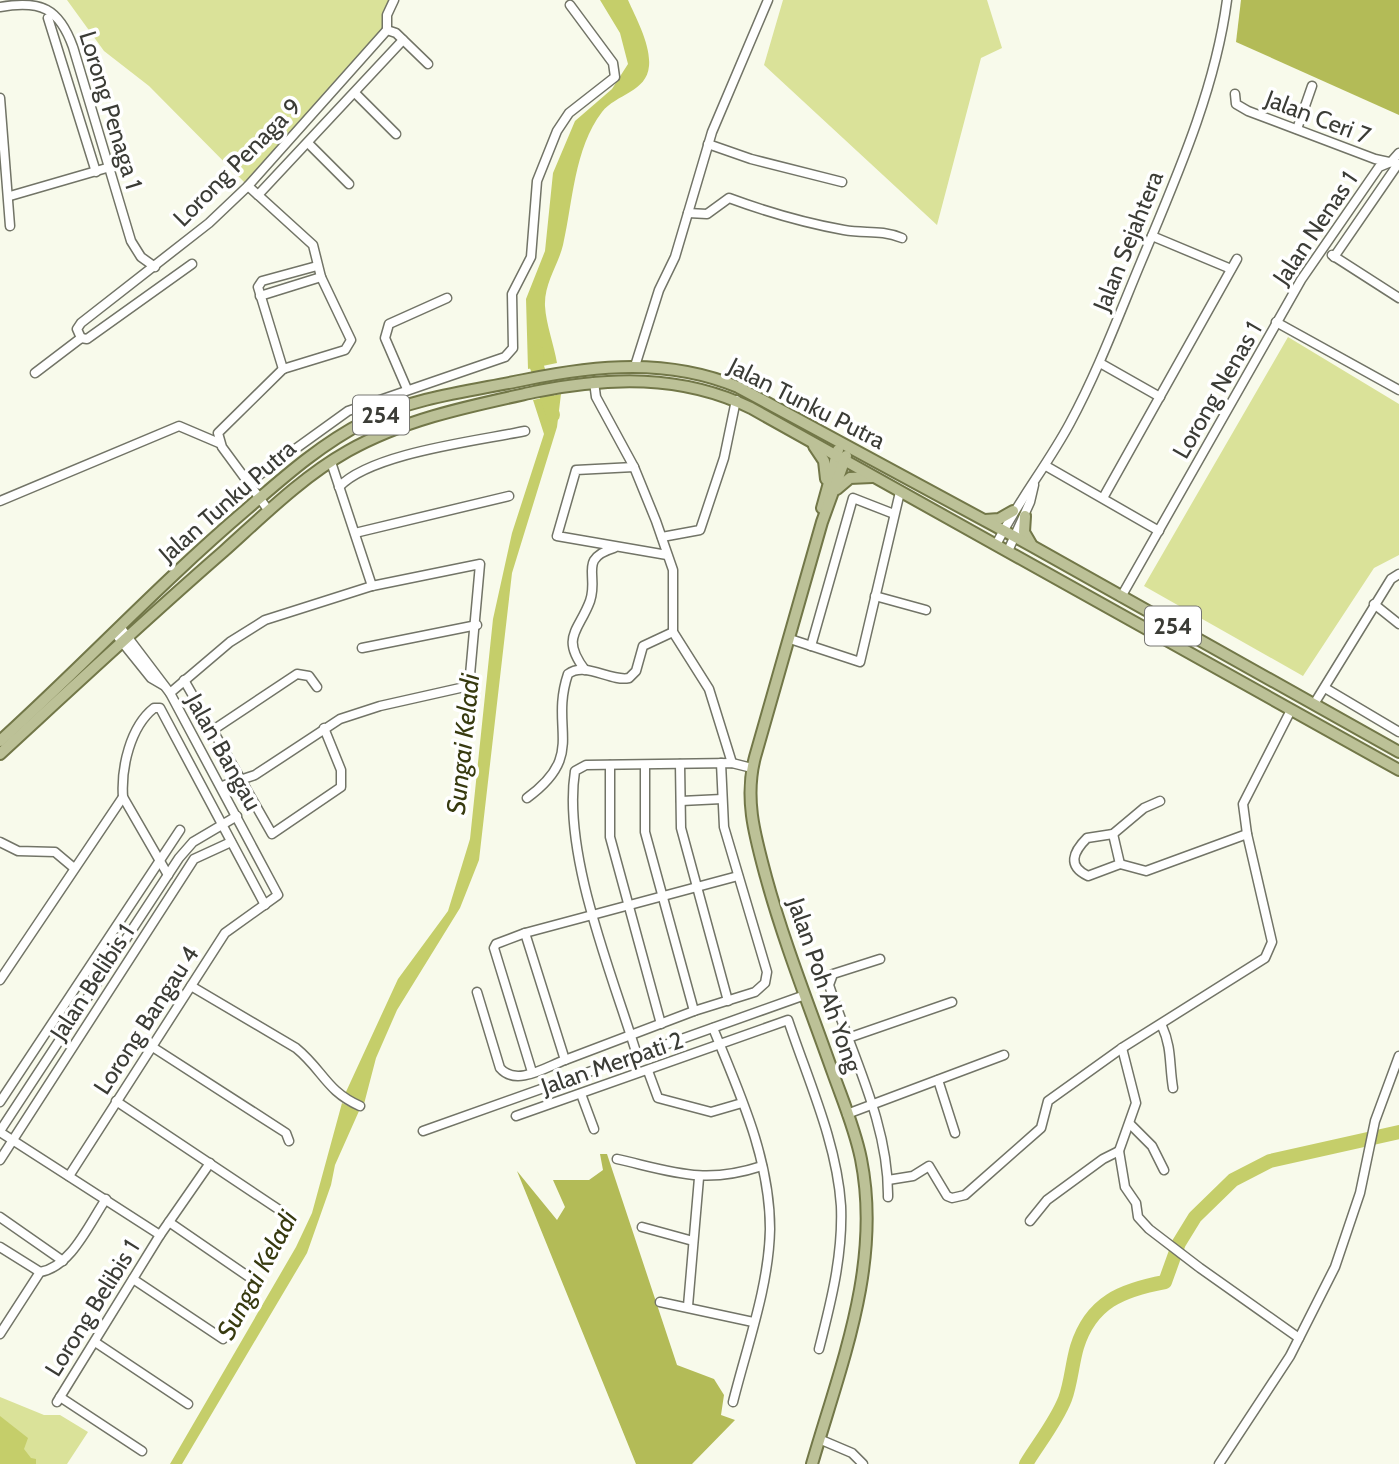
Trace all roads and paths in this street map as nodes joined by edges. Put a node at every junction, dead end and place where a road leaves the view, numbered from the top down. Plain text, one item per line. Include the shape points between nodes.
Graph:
1 (394, 0) edge
2 (768, 0) edge
3 (1227, 0) edge
4 (570, 5) dead end
5 (0, 7) edge
6 (48, 18) dead end
7 (387, 30) junction
8 (403, 40) junction
9 (428, 64) dead end
10 (1312, 86) dead end
11 (355, 93) junction
12 (1235, 94) dead end
13 (0, 98) edge
14 (1297, 129) junction
15 (396, 134) dead end
16 (308, 143) junction
17 (708, 144) junction
18 (1399, 153) edge
19 (1396, 163) edge
20 (110, 167) junction
21 (96, 172) junction
22 (4, 175) edge
23 (842, 182) dead end
24 (349, 184) dead end
25 (248, 186) junction
26 (258, 195) junction
27 (10, 196) junction
28 (688, 213) junction
29 (10, 226) dead end
30 (1152, 236) junction
31 (902, 237) dead end
32 (1323, 250) junction
33 (1334, 257) junction
34 (1237, 259) dead end
35 (192, 264) dead end
36 (317, 265) junction
37 (155, 267) junction
38 (1231, 269) junction
39 (320, 277) junction
40 (260, 296) junction
41 (447, 298) dead end
42 (1399, 298) edge
43 (1276, 322) junction
44 (84, 338) junction
45 (1100, 363) junction
46 (635, 366) junction
47 (282, 369) junction
48 (35, 373) dead end
49 (594, 382) junction
50 (407, 389) junction
51 (1399, 390) edge
52 (1160, 397) junction
53 (736, 400) junction
54 (525, 431) dead end
55 (797, 434) junction
56 (219, 443) junction
57 (845, 445) junction
58 (840, 458) junction
59 (331, 462) junction
60 (1046, 466) junction
61 (634, 467) junction
62 (874, 477) junction
63 (248, 483) junction
64 (1034, 485) junction
65 (339, 487) junction
66 (900, 492) junction
67 (829, 494) junction
68 (509, 496) dead end
69 (1103, 498) junction
70 (259, 499) junction
71 (0, 501) edge
72 (1013, 511) junction
73 (269, 512) junction
74 (894, 514) junction
75 (976, 516) junction
76 (1025, 516) junction
77 (1003, 531) junction
78 (1159, 531) junction
79 (355, 533) junction
80 (662, 537) junction
81 (1014, 537) junction
82 (996, 545) junction
83 (617, 547) junction
84 (1032, 547) junction
85 (1007, 551) junction
86 (667, 555) junction
87 (1399, 574) edge
88 (372, 586) junction
89 (875, 596) junction
90 (1121, 597) junction
91 (1374, 604) junction
92 (926, 610) dead end
93 (1398, 621) edge
94 (477, 625) junction
95 (138, 628) junction
96 (117, 629) junction
97 (673, 632) junction
98 (790, 639) junction
99 (126, 640) junction
100 (811, 646) junction
101 (362, 648) dead end
102 (113, 651) junction
103 (135, 651) junction
104 (575, 654) junction
105 (585, 670) junction
106 (568, 674) junction
107 (184, 680) junction
108 (469, 686) junction
109 (317, 687) dead end
110 (1325, 688) junction
111 (170, 693) junction
112 (1314, 704) junction
113 (1287, 708) junction
114 (324, 728) junction
115 (469, 728) dead end
116 (213, 730) junction
117 (1328, 730) junction
118 (1399, 732) edge
119 (0, 741) edge
120 (1399, 752) edge
121 (0, 754) edge
122 (732, 763) junction
123 (680, 764) junction
124 (721, 764) junction
125 (610, 765) junction
126 (645, 765) junction
127 (752, 768) junction
128 (1399, 770) edge
129 (239, 779) junction
130 (222, 786) junction
131 (123, 797) junction
132 (527, 798) dead end
133 (722, 799) junction
134 (681, 801) junction
135 (1160, 802) dead end
136 (237, 816) junction
137 (221, 823) junction
138 (180, 830) dead end
139 (1113, 834) junction
140 (1247, 834) junction
141 (0, 842) edge
142 (231, 842) junction
143 (159, 861) junction
144 (1120, 864) junction
145 (74, 868) junction
146 (168, 875) junction
147 (738, 876) junction
148 (695, 887) junction
149 (661, 896) junction
150 (268, 903) junction
151 (627, 905) junction
152 (594, 914) junction
153 (525, 933) junction
154 (880, 959) dead end
155 (0, 979) edge
156 (191, 986) junction
157 (477, 992) dead end
158 (806, 995) junction
159 (728, 1001) junction
160 (952, 1002) dead end
161 (694, 1011) junction
162 (661, 1024) junction
163 (1162, 1026) junction
164 (713, 1028) junction
165 (631, 1035) junction
166 (848, 1038) junction
167 (151, 1046) junction
168 (720, 1046) junction
169 (1122, 1048) junction
170 (637, 1055) junction
171 (1004, 1055) dead end
172 (1399, 1056) edge
173 (565, 1060) junction
174 (648, 1071) junction
175 (532, 1072) junction
176 (938, 1080) junction
177 (1173, 1088) dead end
178 (581, 1094) junction
179 (116, 1101) junction
180 (0, 1102) edge
181 (743, 1103) junction
182 (871, 1103) junction
183 (360, 1106) dead end
184 (847, 1114) junction
185 (516, 1116) dead end
186 (1130, 1124) junction
187 (594, 1129) dead end
188 (423, 1131) dead end
189 (0, 1132) edge
190 (955, 1133) dead end
191 (13, 1140) junction
192 (289, 1141) dead end
193 (1119, 1151) junction
194 (617, 1159) dead end
195 (0, 1160) edge
196 (210, 1163) junction
197 (762, 1166) junction
198 (1164, 1170) dead end
199 (69, 1176) junction
200 (699, 1178) junction
201 (888, 1180) junction
202 (887, 1197) dead end
203 (106, 1199) junction
204 (0, 1217) edge
205 (169, 1222) junction
206 (1030, 1222) dead end
207 (642, 1227) dead end
208 (160, 1235) junction
209 (693, 1241) junction
210 (271, 1245) dead end
211 (0, 1247) edge
212 (63, 1261) junction
213 (40, 1272) junction
214 (249, 1277) dead end
215 (133, 1279) junction
216 (660, 1302) dead end
217 (688, 1306) junction
218 (753, 1322) junction
219 (0, 1334) edge
220 (1299, 1338) junction
221 (223, 1339) dead end
222 (95, 1342) junction
223 (819, 1349) dead end
224 (733, 1402) dead end
225 (188, 1404) dead end
226 (819, 1439) junction
227 (142, 1451) dead end
228 (812, 1464) edge
229 (863, 1464) edge
230 (1219, 1464) edge

1 - 7 street
2 - 17 street
3 - 30 street, Jalan Sejahtera via 1199,116
4 - 50 street via 613,63 615,77 569,113 537,181 531,257 512,294 513,348 505,357
5 - 20 street, Lorong Penaga 1 via 42,6 59,18 73,47
6 - 21 street
7 - 8 street
7 - 25 street, Lorong Penaga 9
8 - 9 street
8 - 11 street
10 - 14 street
11 - 15 street
11 - 16 street
12 - 14 street, Jalan Ceri 7 via 1236,104 1248,111
13 - 22 street
14 - 19 street, Jalan Ceri 7
16 - 24 street
16 - 26 street
17 - 23 street
17 - 28 street
18 - 19 street
19 - 32 street, Jalan Nenas 1 via 1379,167
19 - 33 street, Jalan Nenas 1
20 - 21 street
20 - 37 street, Lorong Penaga 1 via 131,242
21 - 27 street
22 - 27 street
25 - 26 street
25 - 37 street, Lorong Penaga 9
26 - 36 street via 313,245
27 - 29 street
28 - 31 street via 707,214 729,198 782,216
28 - 46 street
30 - 38 street
30 - 45 street, Jalan Sejahtera
32 - 33 street
32 - 43 street, Jalan Nenas 1
33 - 42 street
34 - 38 street
35 - 44 street
36 - 39 street
36 - 40 street via 262,281
37 - 44 street, Lorong Penaga 9 via 81,323 78,329
38 - 52 street
39 - 40 street
39 - 47 street via 351,340 345,351
40 - 47 street
41 - 50 street via 385,329
43 - 51 street, Lorong Nenas 1
43 - 78 street, Lorong Nenas 1
44 - 48 street
45 - 52 street
45 - 60 street, Jalan Sejahtera
46 - 57 main road, Jalan Tunku Putra / 254 via 719,379
46 - 70 main road, Jalan Tunku Putra / 254 via 562,372 420,401 366,421 317,450
47 - 56 street via 223,425
49 - 53 main road, Jalan Tunku Putra / 254 via 653,380
49 - 59 main road, Jalan Tunku Putra / 254 via 406,424
49 - 61 street via 596,397
50 - 63 street via 348,411
52 - 69 street
53 - 55 main road, Jalan Tunku Putra / 254
53 - 80 street via 724,458 700,530
54 - 65 street via 401,457 352,473
55 - 58 main road, Jalan Tunku Putra / 254
55 - 67 main road via 813,444 824,461
56 - 63 street
56 - 71 street via 179,426
57 - 58 main road, Jalan Poh Ah Yong
57 - 75 main road, Jalan Tunku Putra / 254
58 - 62 main road, Jalan Tunku Putra / 254
58 - 67 main road, Jalan Poh Ah Yong
59 - 65 street
59 - 73 main road, Jalan Tunku Putra / 254
60 - 64 street, Jalan Sejahtera
60 - 69 street
61 - 80 street
61 - 83 street via 576,470 558,536
62 - 66 main road, Jalan Tunku Putra / 254
62 - 67 main road via 850,478
63 - 70 street
64 - 72 street, Jalan Sejahtera
64 - 76 street, Jalan Sejahtera
65 - 79 street
66 - 74 street
66 - 82 main road, Jalan Tunku Putra / 254
67 - 98 main road, Jalan Poh Ah Yong
68 - 79 street
69 - 78 street
70 - 73 street
70 - 96 main road, Jalan Tunku Putra / 254
72 - 75 main road via 999,519
72 - 77 street, Jalan Sejahtera
73 - 95 main road, Jalan Tunku Putra / 254
74 - 89 street
74 - 100 street via 853,498
75 - 77 main road, Jalan Tunku Putra / 254
76 - 81 street, Jalan Sejahtera
76 - 84 main road via 1024,532
77 - 81 main road, Jalan Tunku Putra / 254
77 - 82 street, Jalan Sejahtera
78 - 90 street, Lorong Nenas 1
79 - 88 street
80 - 86 street
81 - 84 main road, Jalan Tunku Putra / 254
81 - 85 street, Jalan Sejahtera
82 - 85 main road, Jalan Tunku Putra / 254
83 - 86 street
83 - 104 street via 599,552 593,559 591,597 572,636
84 - 90 main road, Jalan Tunku Putra / 254
85 - 113 main road, Jalan Tunku Putra / 254
86 - 97 street via 673,570
87 - 91 street
88 - 94 street via 480,564
88 - 107 street via 265,620
89 - 92 street
89 - 100 street via 860,662
90 - 112 main road, Jalan Tunku Putra / 254
91 - 93 street
91 - 110 street
94 - 101 street
94 - 108 street
95 - 99 main road, Jalan Tunku Putra / 254
95 - 103 street
96 - 99 street
96 - 119 main road, Jalan Tunku Putra / 254
97 - 105 street via 643,646 636,671 629,678
97 - 122 street via 709,689
98 - 100 street
98 - 127 main road, Jalan Poh Ah Yong
99 - 102 main road, Jalan Tunku Putra / 254
99 - 103 street
102 - 103 street
102 - 121 main road, Jalan Tunku Putra / 254
103 - 111 street, Jalan Bangau via 151,678
104 - 105 street
104 - 106 street
105 - 106 street
106 - 132 street via 561,763 548,782
107 - 111 street
107 - 116 street
108 - 114 street via 380,706
108 - 115 street
109 - 116 street via 309,676 297,674
110 - 112 street
110 - 118 street
111 - 130 street, Jalan Bangau
112 - 113 main road
112 - 117 main road
112 - 120 main road, Jalan Tunku Putra / 254
113 - 117 main road, Jalan Tunku Putra / 254
113 - 140 street via 1244,804
114 - 129 street via 255,775
114 - 129 street via 341,770 341,788 277,833 268,830
116 - 129 street
117 - 128 main road, Jalan Tunku Putra / 254
122 - 124 street
122 - 127 street
123 - 124 street
123 - 126 street
123 - 134 street
124 - 133 street
125 - 126 street
125 - 151 street via 610,837
125 - 152 street via 586,765 575,771 573,785 578,861
126 - 149 street via 645,832
127 - 158 main road, Jalan Poh Ah Yong via 750,812 772,897
129 - 130 street
130 - 136 street, Jalan Bangau
131 - 137 street via 132,740 146,713 160,708
131 - 143 street
131 - 145 street
133 - 134 street
133 - 147 street via 724,827
134 - 148 street via 681,828
135 - 139 street via 1144,808
136 - 137 street
136 - 150 street, Jalan Bangau via 278,892
137 - 142 street
137 - 146 street via 193,842
138 - 143 street
139 - 144 street
139 - 144 street via 1087,838 1073,863 1088,876
140 - 144 street via 1146,871
140 - 163 street via 1272,948 1265,958
141 - 145 street via 18,851 55,852
142 - 150 street
142 - 191 street, Jalan Belibis 1 via 194,859
143 - 146 street
143 - 180 street
145 - 155 street
146 - 189 street
147 - 148 street
147 - 159 street via 767,972 765,983 755,992
148 - 149 street
148 - 159 street
149 - 151 street
149 - 161 street
150 - 156 street, Lorong Bangau 4 via 229,928
151 - 152 street
151 - 162 street
152 - 153 street
152 - 165 street
153 - 173 street
153 - 175 street via 500,940 494,948
154 - 166 street via 833,974 830,979
156 - 167 street, Lorong Bangau 4
156 - 183 street via 296,1048 340,1097
157 - 175 street via 500,1068 506,1076 516,1078
158 - 164 street
158 - 184 main road, Jalan Poh Ah Yong
159 - 161 street
160 - 166 street
161 - 162 street
162 - 165 street
163 - 169 street
163 - 177 street via 1171,1045
164 - 168 street, Jalan Merpati 2
164 - 170 street
165 - 170 street
165 - 173 street
166 - 182 street
167 - 179 street, Lorong Bangau 4
167 - 192 street via 286,1133
168 - 174 street, Jalan Merpati 2
168 - 181 street, Jalan Merpati 2
168 - 223 street, Jalan Merpati 2 via 788,1020 830,1147 841,1207 840,1242
169 - 186 street via 1136,1095
169 - 201 street via 1048,1101 1041,1128 965,1195 947,1196 929,1166 913,1177
170 - 188 street
171 - 176 street
172 - 220 street via 1375,1121 1335,1266
173 - 175 street
174 - 178 street, Jalan Merpati 2
174 - 181 street via 659,1098 711,1112
176 - 182 street
176 - 190 street
178 - 185 street, Jalan Merpati 2
178 - 187 street
179 - 196 street
179 - 199 street, Lorong Bangau 4
181 - 197 street, Jalan Merpati 2
182 - 184 street
182 - 201 street
184 - 226 main road, Jalan Poh Ah Yong via 861,1159 866,1261
186 - 193 street
186 - 198 street via 1152,1146
189 - 191 street, Lorong Belibis 1
191 - 195 street, Jalan Belibis 1
191 - 199 street, Lorong Belibis 1
193 - 206 street via 1047,1200
193 - 220 street via 1125,1187 1136,1203 1138,1217 1200,1268
194 - 200 street
196 - 205 street, Lorong Belibis 1
196 - 210 street via 284,1213 286,1226
197 - 200 street
197 - 218 street, Jalan Merpati 2 via 770,1227
199 - 203 street, Lorong Belibis 1
200 - 209 street
201 - 202 street
203 - 208 street, Lorong Belibis 1
203 - 212 street
204 - 212 street
205 - 208 street, Lorong Belibis 1
205 - 214 street
207 - 209 street
208 - 215 street, Lorong Belibis 1
209 - 217 street
211 - 213 street
212 - 213 street via 53,1270
213 - 219 street
215 - 221 street
215 - 222 street, Lorong Belibis 1
216 - 217 street
217 - 218 street via 693,1311
218 - 224 street, Jalan Merpati 2
220 - 230 street
222 - 225 street
222 - 227 street, Lorong Belibis 1 via 58,1399
226 - 228 main road, Jalan Poh Ah Yong
226 - 229 street via 852,1453

